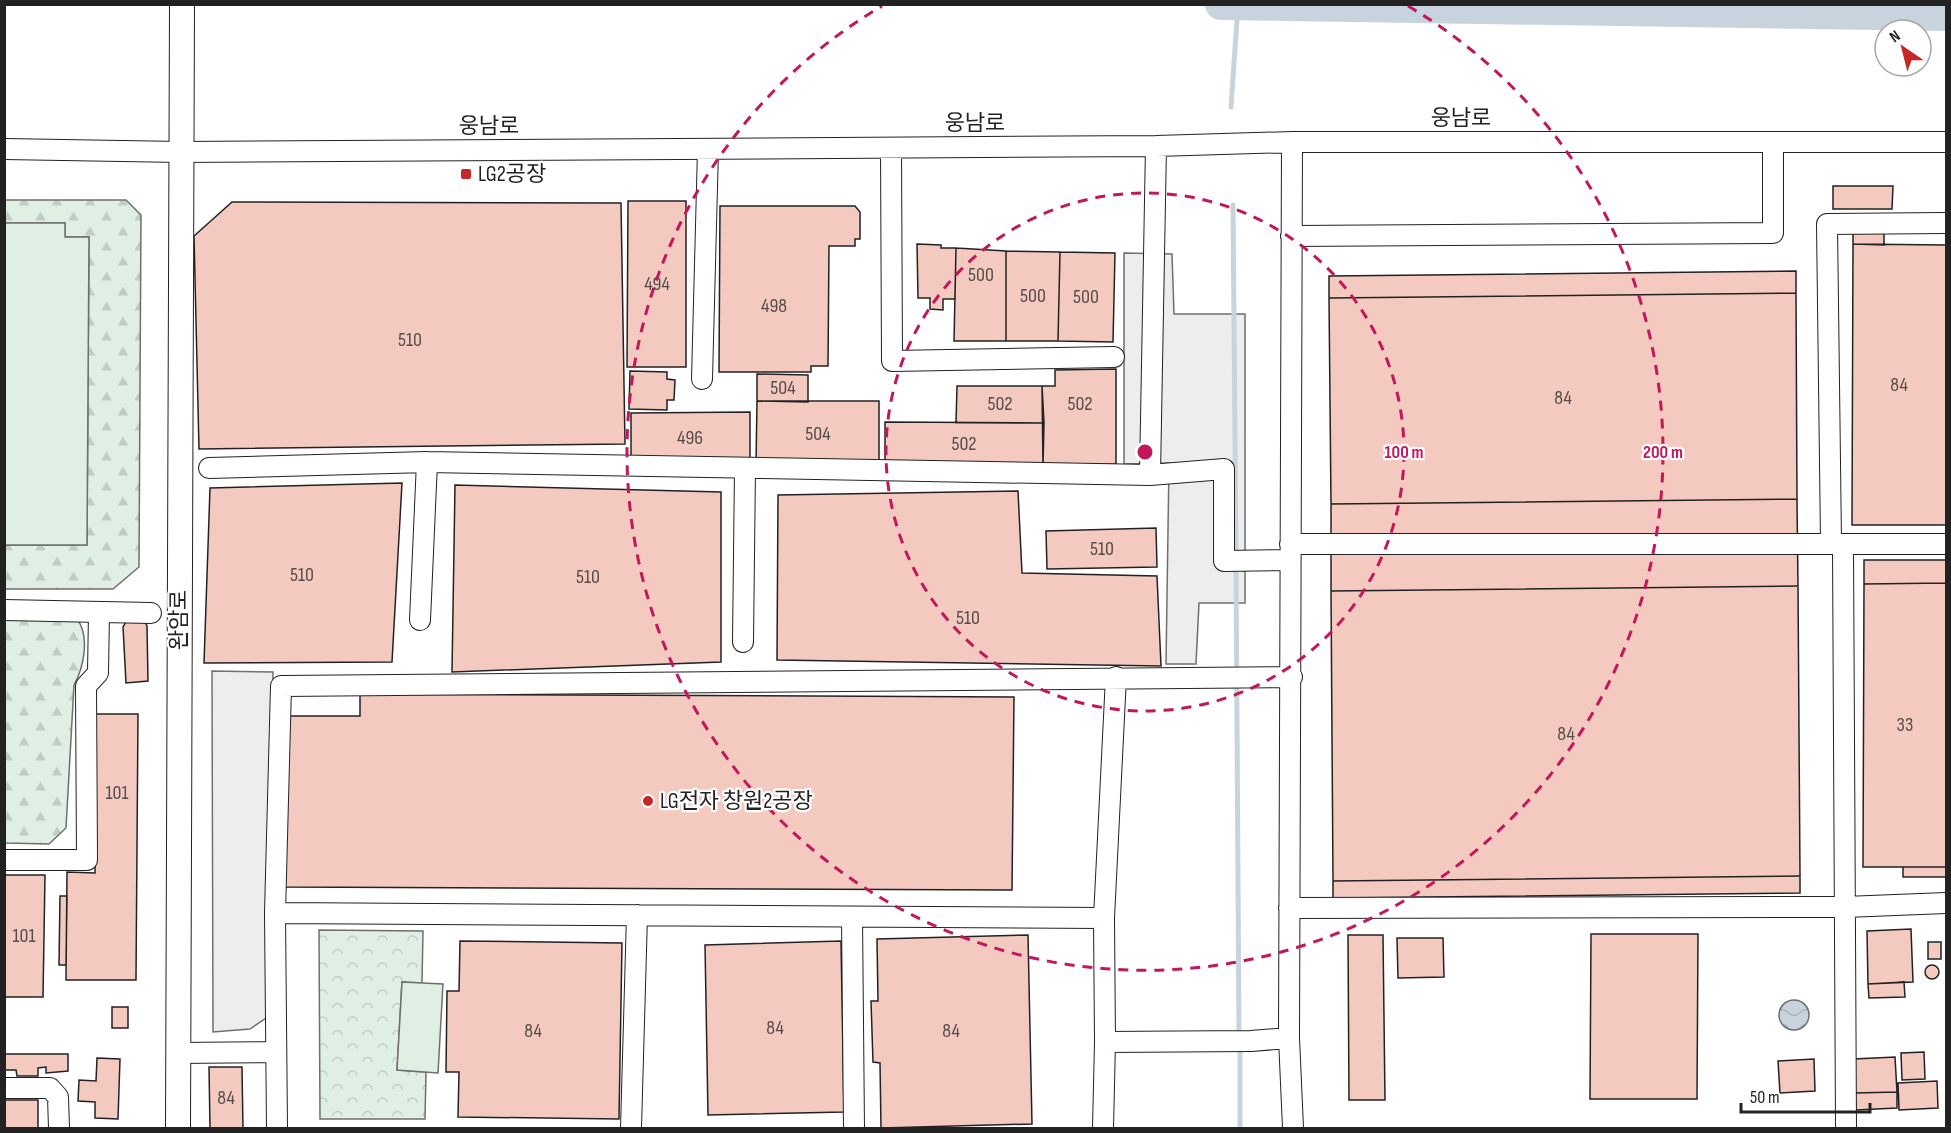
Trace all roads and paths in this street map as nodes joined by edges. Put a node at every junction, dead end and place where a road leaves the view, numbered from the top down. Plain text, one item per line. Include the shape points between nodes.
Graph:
1 (182, 4) edge
2 (1292, 142) junction
3 (1947, 142) edge
4 (1773, 143) junction
5 (1156, 146) junction
6 (891, 148) junction
7 (4, 149) edge
8 (708, 149) junction
9 (182, 152) junction
10 (1947, 224) edge
11 (1291, 236) junction
12 (1114, 357) dead end
13 (702, 379) dead end
14 (427, 462) junction
15 (209, 468) dead end
16 (746, 468) junction
17 (1150, 475) junction
18 (1837, 544) junction
19 (1947, 544) edge
20 (1290, 552) junction
21 (4, 610) edge
22 (99, 612) junction
23 (151, 613) dead end
24 (420, 620) dead end
25 (742, 642) dead end
26 (1292, 676) junction
27 (1116, 677) junction
28 (4, 860) edge
29 (1947, 903) edge
30 (1845, 907) junction
31 (1289, 908) junction
32 (275, 913) junction
33 (637, 915) junction
34 (852, 917) junction
35 (1104, 918) junction
36 (1288, 1038) junction
37 (1105, 1042) junction
38 (276, 1052) junction
39 (177, 1053) junction
40 (4, 1088) edge
41 (59, 1128) edge
42 (178, 1128) edge
43 (277, 1128) edge
44 (631, 1128) edge
45 (854, 1128) edge
46 (1103, 1128) edge
47 (1293, 1128) edge
48 (1846, 1128) edge

1 - 9 main road, 완암로
2 - 4 street, 웅남로
2 - 5 street, 웅남로
2 - 11 street
3 - 4 street, 웅남로
4 - 11 street via 1773,233
5 - 6 street, 웅남로
5 - 17 street
6 - 8 street, 웅남로
6 - 12 street via 892,361
7 - 9 street, 웅남로
8 - 9 street, 웅남로
8 - 13 street
9 - 39 main road, 완암로
10 - 18 street via 1827,224
11 - 20 street
14 - 15 street
14 - 16 street
14 - 24 street
16 - 17 street
16 - 25 street
17 - 20 street via 1224,470 1224,561 1247,562
18 - 19 street
18 - 20 street
18 - 30 street
20 - 26 street
21 - 22 street
22 - 23 street
22 - 28 street via 98,673 86,686 87,860
26 - 27 street
26 - 31 street
27 - 32 street via 281,686
27 - 35 street
29 - 30 street
30 - 31 street
30 - 48 street
31 - 36 street
32 - 33 street
32 - 38 street
33 - 34 street
33 - 44 street
34 - 35 street
34 - 45 street
35 - 37 street
36 - 37 street
36 - 47 street
37 - 46 street
38 - 39 street
38 - 43 street
39 - 42 main road, 완암로
40 - 41 street via 50,1088 58,1097

